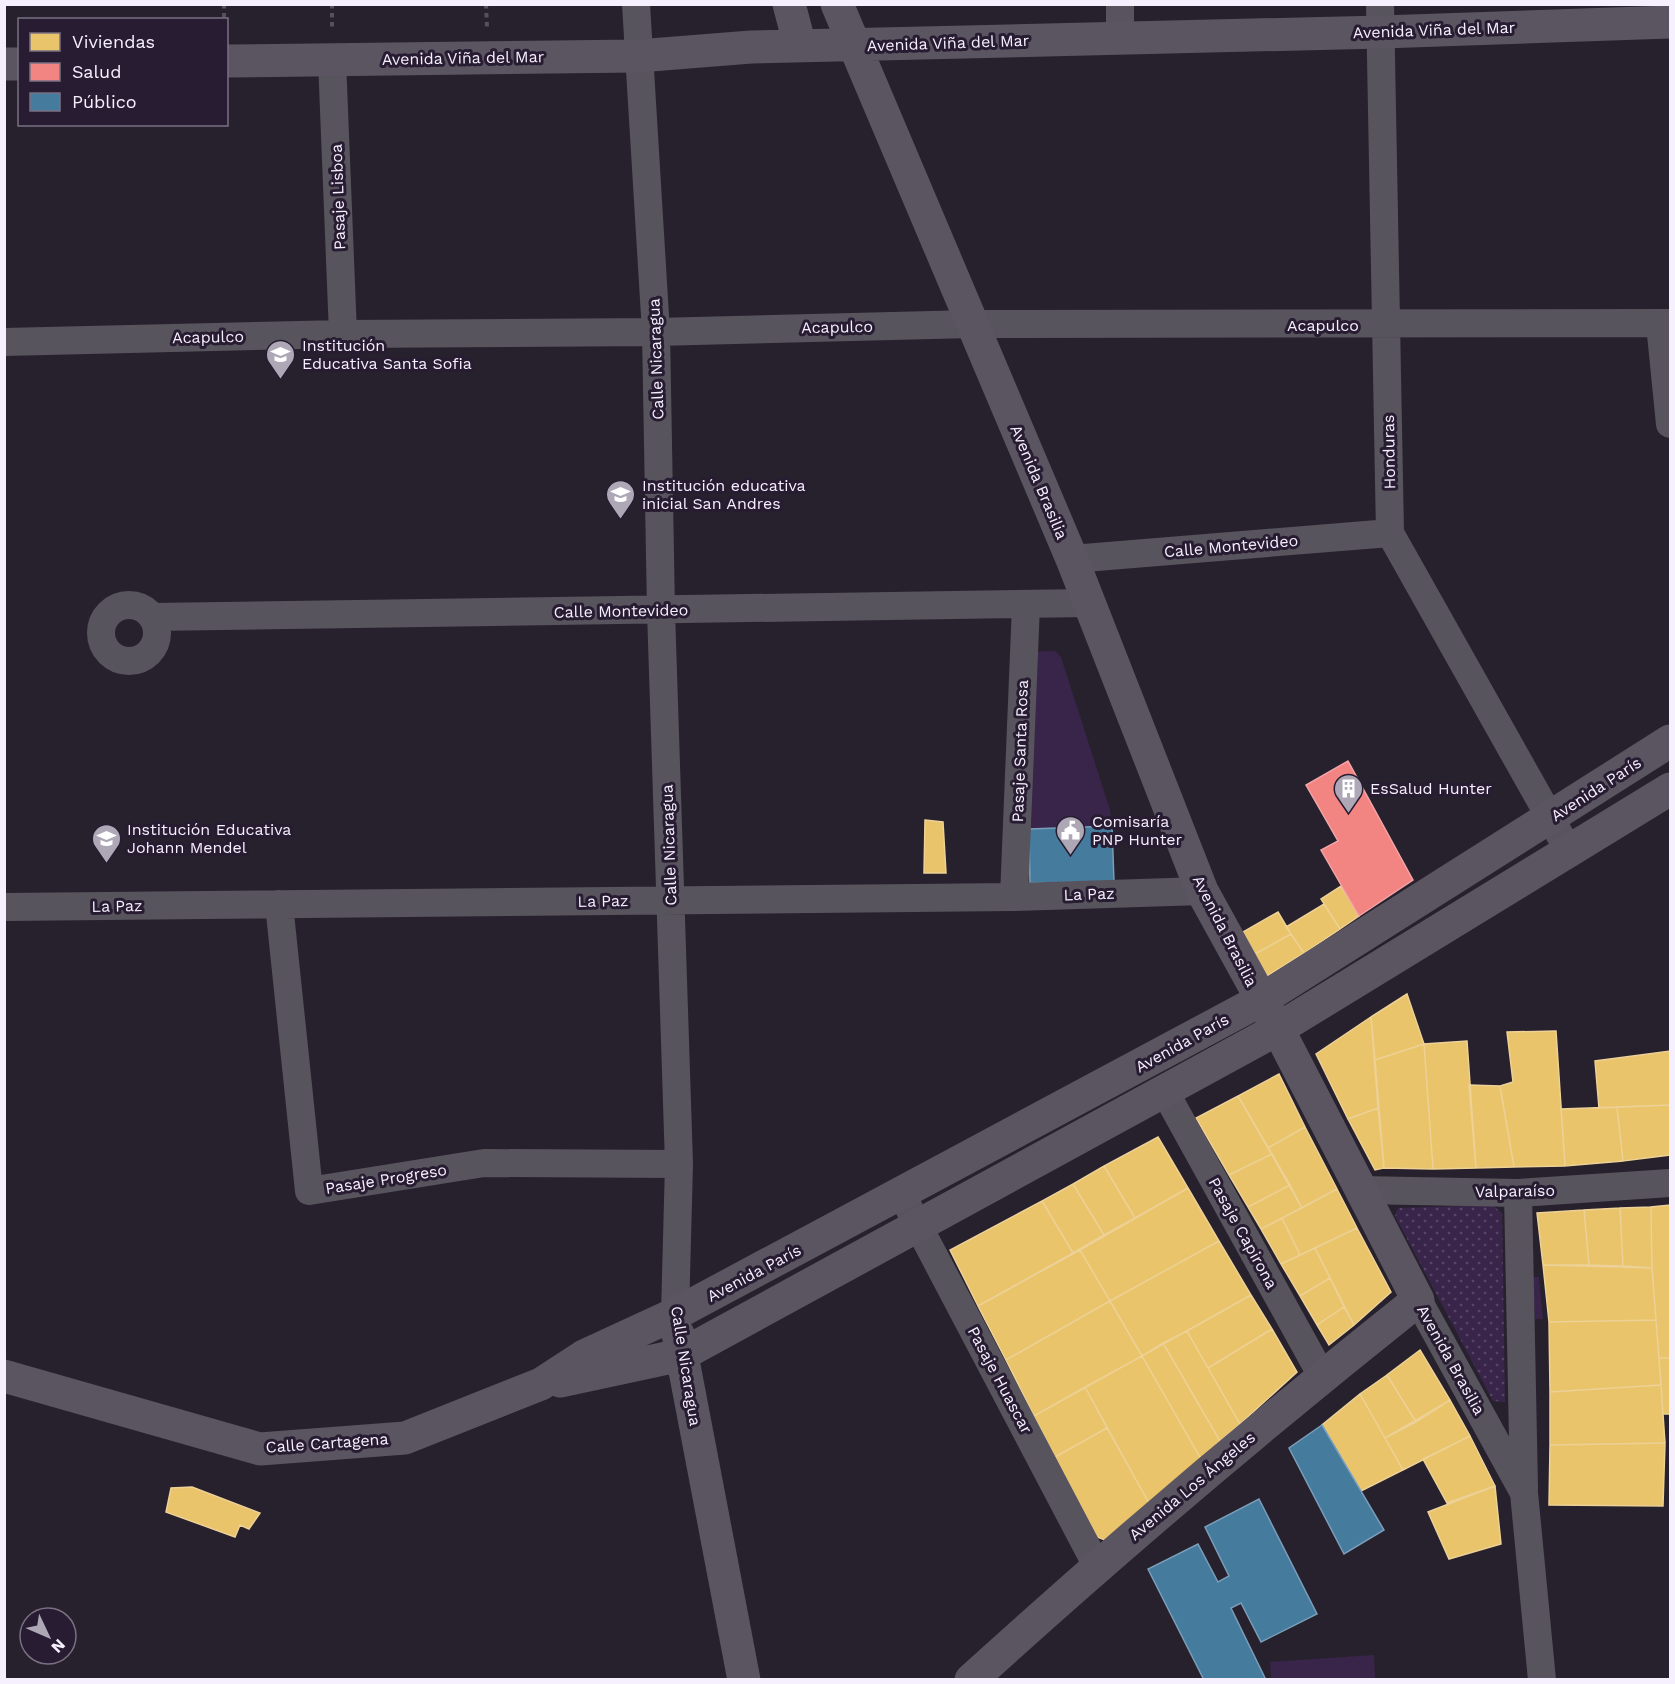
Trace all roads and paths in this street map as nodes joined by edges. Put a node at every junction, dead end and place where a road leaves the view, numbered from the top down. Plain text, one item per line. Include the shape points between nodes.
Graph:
1 (636, 4) edge
2 (789, 4) edge
3 (837, 4) edge
4 (1120, 4) edge
5 (1381, 18) edge
6 (1671, 22) edge
7 (1120, 39) junction
8 (800, 46) junction
9 (854, 46) junction
10 (638, 56) junction
11 (332, 60) junction
12 (228, 61) edge
13 (1665, 323) edge
14 (972, 324) junction
15 (1387, 325) junction
16 (656, 332) junction
17 (343, 334) junction
18 (4, 342) edge
19 (1671, 424) edge
20 (1390, 533) junction
21 (1072, 559) junction
22 (1089, 603) junction
23 (1026, 605) junction
24 (662, 611) junction
25 (152, 617) dead end
26 (1671, 741) edge
27 (1671, 789) edge
28 (1550, 818) junction
29 (1570, 853) junction
30 (1202, 891) junction
31 (1014, 897) junction
32 (670, 900) junction
33 (279, 904) junction
34 (4, 907) edge
35 (1261, 999) junction
36 (1278, 1029) junction
37 (1164, 1090) junction
38 (679, 1164) junction
39 (1671, 1183) edge
40 (1360, 1190) junction
41 (1518, 1193) junction
42 (902, 1195) junction
43 (918, 1225) junction
44 (1418, 1300) junction
45 (675, 1314) junction
46 (681, 1355) junction
47 (4, 1376) edge
48 (1322, 1376) junction
49 (541, 1384) junction
50 (1524, 1493) junction
51 (1097, 1566) junction
52 (744, 1680) edge
53 (971, 1680) edge
54 (1542, 1680) edge

1 - 10 street, Calle Nicaragua
2 - 8 street
3 - 9 street, Avenida Brasilia
4 - 7 street
5 - 6 street, Avenida Viña del Mar
5 - 7 street, Avenida Viña del Mar
5 - 15 street, Honduras
7 - 9 street, Avenida Viña del Mar
8 - 9 street, Avenida Viña del Mar
8 - 10 street, Avenida Viña del Mar
9 - 14 street, Avenida Brasilia
10 - 11 street, Avenida Viña del Mar
10 - 16 street, Calle Nicaragua
11 - 12 street, Avenida Viña del Mar
11 - 17 street, Pasaje Lisboa
13 - 15 street, Acapulco
13 - 19 street
14 - 15 street, Acapulco
14 - 16 street, Acapulco
14 - 21 street, Avenida Brasilia
15 - 20 street, Honduras
16 - 17 street, Acapulco
16 - 24 street, Calle Nicaragua
17 - 18 street, Acapulco
20 - 21 street, Calle Montevideo
20 - 28 street, Honduras
21 - 22 street, Avenida Brasilia
22 - 23 street, Calle Montevideo
22 - 30 street, Avenida Brasilia
23 - 24 street, Calle Montevideo
23 - 31 street, Pasaje Santa Rosa
24 - 25 street, Calle Montevideo
24 - 32 street, Calle Nicaragua
26 - 28 street, Avenida París
27 - 29 street, Avenida París
28 - 29 street, Honduras
28 - 35 street, Avenida París
29 - 36 street, Avenida París
30 - 31 street, La Paz
30 - 35 street, Avenida Brasilia
31 - 32 street, La Paz
32 - 33 street, La Paz
32 - 38 street, Calle Nicaragua
33 - 34 street, La Paz
33 - 38 street, Pasaje Progreso via 309,1191 484,1163
35 - 36 street, Avenida Brasilia
35 - 42 street, Avenida París
36 - 37 street, Avenida París
36 - 40 street, Avenida Brasilia
37 - 43 street, Avenida París
37 - 48 street, Pasaje Capirona
38 - 45 street, Calle Nicaragua
39 - 41 street, Valparaíso
40 - 41 street, Valparaíso
40 - 44 street, Avenida Brasilia
41 - 50 street
42 - 43 street, Pasaje Huascar
42 - 45 street, Avenida París
43 - 46 street, Avenida París
43 - 51 street, Pasaje Huascar
44 - 48 street, Avenida Los Ángeles
44 - 50 street, Avenida Brasilia
45 - 46 street, Calle Nicaragua
45 - 49 street, Calle Cartagena via 584,1356
46 - 49 street, Calle Cartagena
46 - 52 street, Calle Nicaragua
47 - 49 street, Calle Cartagena via 260,1449 405,1438
48 - 51 street, Avenida Los Ángeles
50 - 54 street, Avenida Brasilia
51 - 53 street, Avenida Los Ángeles

